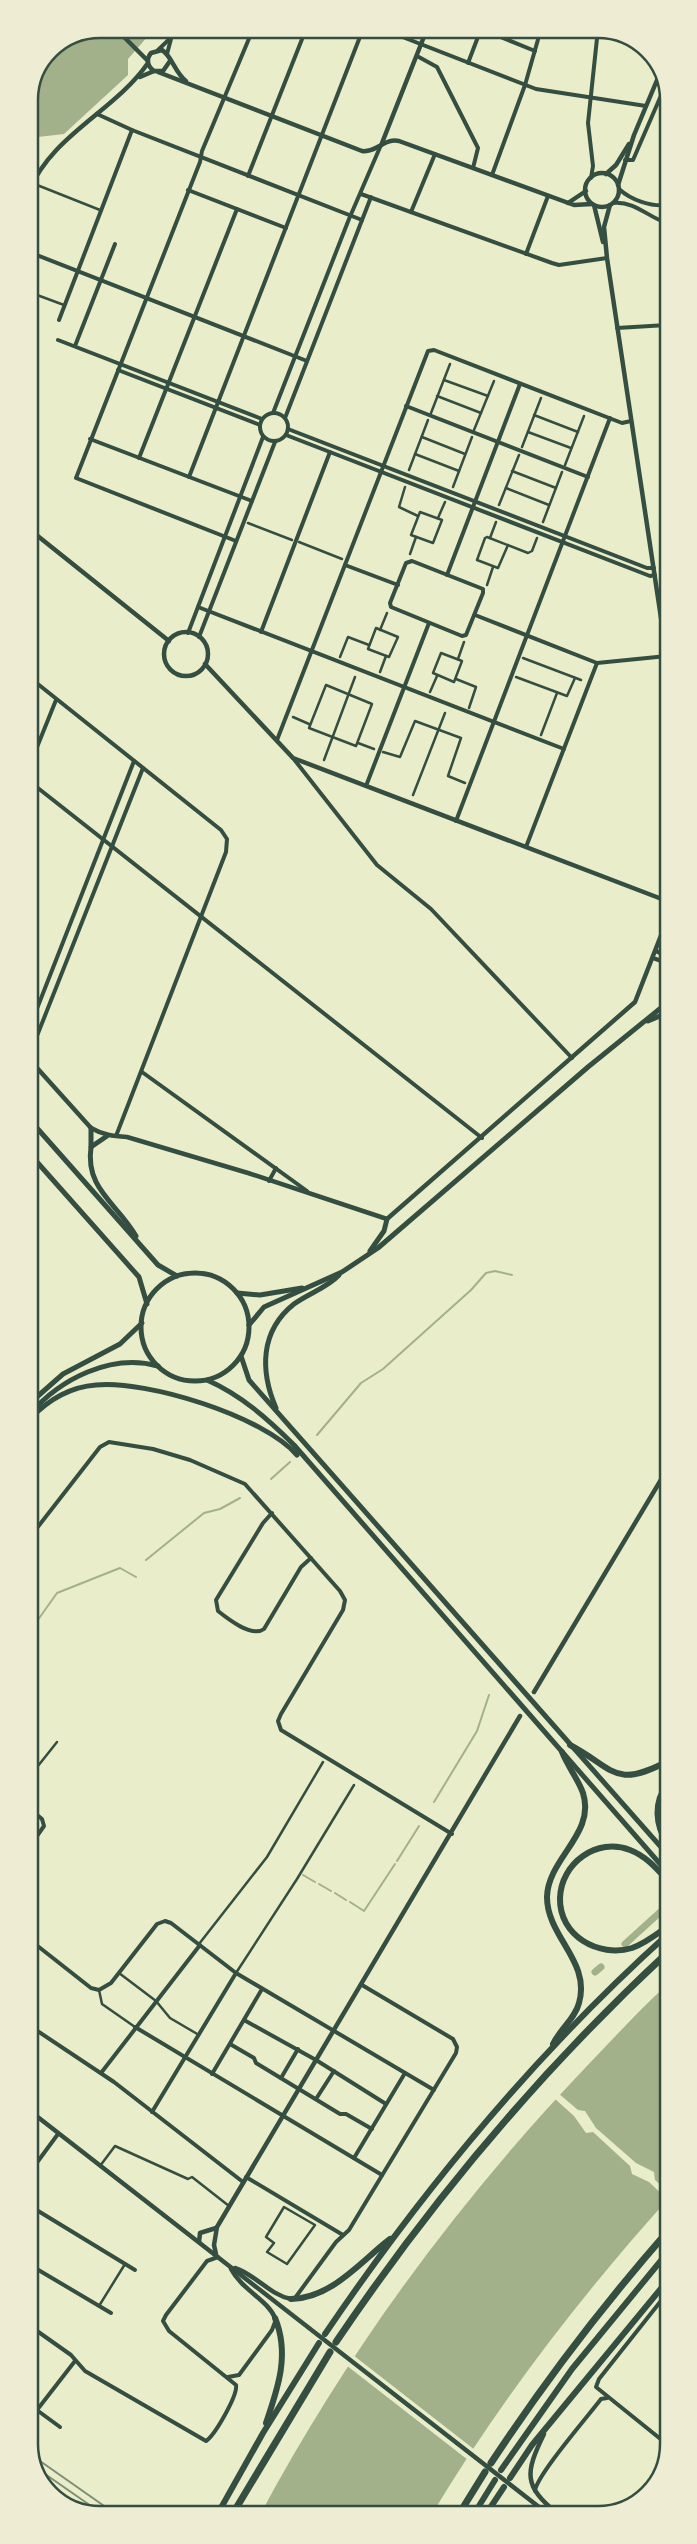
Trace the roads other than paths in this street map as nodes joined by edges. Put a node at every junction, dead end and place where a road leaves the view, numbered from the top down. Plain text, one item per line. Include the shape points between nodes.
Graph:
1 (126, 38) edge
2 (249, 38) edge
3 (302, 38) edge
4 (359, 38) edge
5 (406, 38) edge
6 (424, 38) edge
7 (478, 38) edge
8 (503, 38) edge
9 (539, 38) edge
10 (597, 38) edge
11 (171, 39) joint
12 (422, 44) junction
13 (138, 49) junction
14 (158, 50) junction
15 (535, 51) junction
16 (152, 53) junction
17 (167, 54) junction
18 (417, 56) junction
19 (170, 60) junction
20 (148, 62) junction
21 (468, 63) junction
22 (156, 72) junction
23 (138, 77) junction
24 (656, 82) edge
25 (189, 84) junction
26 (525, 86) junction
27 (223, 97) junction
28 (591, 97) junction
29 (660, 98) edge
30 (646, 106) junction
31 (97, 114) junction
32 (271, 116) junction
33 (132, 130) junction
34 (634, 134) junction
35 (321, 135) junction
36 (382, 143) junction
37 (435, 154) junction
38 (201, 157) junction
39 (625, 160) junction
40 (473, 168) junction
41 (38, 173) edge
42 (606, 174) junction
43 (492, 175) junction
44 (248, 176) junction
45 (591, 178) junction
46 (38, 185) edge
47 (618, 187) junction
48 (188, 190) junction
49 (586, 191) junction
50 (362, 194) junction
51 (298, 195) junction
52 (548, 196) junction
53 (371, 197) junction
54 (568, 203) junction
55 (593, 204) junction
56 (611, 204) junction
57 (660, 205) edge
58 (237, 209) junction
59 (100, 210) junction
60 (412, 212) junction
61 (350, 215) junction
62 (362, 220) junction
63 (660, 221) edge
64 (286, 228) junction
65 (114, 244) dead end
66 (526, 254) junction
67 (38, 256) edge
68 (606, 258) junction
69 (76, 271) junction
70 (101, 280) junction
71 (38, 295) edge
72 (146, 298) junction
73 (64, 305) junction
74 (194, 317) junction
75 (59, 320) dead end
76 (660, 325) edge
77 (618, 328) junction
78 (244, 336) junction
79 (58, 340) dead end
80 (75, 346) junction
81 (295, 356) junction
82 (307, 361) junction
83 (120, 364) junction
84 (450, 364) dead end
85 (118, 370) junction
86 (444, 380) junction
87 (494, 381) dead end
88 (168, 382) junction
89 (520, 384) junction
90 (166, 388) junction
91 (437, 396) junction
92 (488, 396) junction
93 (541, 398) dead end
94 (218, 402) junction
95 (406, 406) junction
96 (216, 408) junction
97 (273, 413) junction
98 (431, 413) dead end
99 (481, 413) junction
100 (534, 415) junction
101 (584, 416) dead end
102 (285, 418) junction
103 (610, 418) junction
104 (262, 419) junction
105 (428, 420) dead end
106 (631, 421) junction
107 (260, 425) junction
108 (288, 429) junction
109 (474, 430) dead end
110 (528, 432) junction
111 (578, 432) junction
112 (286, 435) junction
113 (264, 437) junction
114 (422, 437) junction
115 (472, 437) dead end
116 (90, 439) junction
117 (275, 442) junction
118 (498, 442) junction
119 (522, 447) dead end
120 (571, 448) junction
121 (330, 452) junction
122 (415, 454) junction
123 (465, 454) junction
124 (519, 455) dead end
125 (139, 458) junction
126 (565, 465) dead end
127 (383, 466) junction
128 (409, 470) dead end
129 (459, 471) junction
130 (381, 472) junction
131 (512, 472) junction
132 (562, 472) dead end
133 (189, 477) junction
134 (588, 477) junction
135 (405, 487) dead end
136 (453, 487) dead end
137 (506, 488) junction
138 (556, 488) junction
139 (240, 497) junction
140 (252, 501) junction
141 (445, 502) dead end
142 (475, 502) junction
143 (499, 505) dead end
144 (550, 505) junction
145 (473, 507) junction
146 (418, 516) junction
147 (438, 518) junction
148 (496, 522) dead end
149 (543, 522) dead end
150 (248, 523) dead end
151 (38, 536) edge
152 (225, 536) junction
153 (416, 537) junction
154 (565, 537) junction
155 (490, 538) junction
156 (537, 538) dead end
157 (292, 540) dead end
158 (236, 541) junction
159 (299, 542) dead end
160 (563, 542) junction
161 (508, 546) junction
162 (410, 554) dead end
163 (342, 558) dead end
164 (345, 565) junction
165 (493, 567) junction
166 (654, 568) junction
167 (447, 575) junction
168 (655, 575) junction
169 (487, 584) dead end
170 (398, 585) junction
171 (659, 601) joint
172 (198, 607) junction
173 (660, 608) edge
174 (209, 611) junction
175 (387, 613) dead end
176 (475, 615) junction
177 (429, 623) junction
178 (380, 630) junction
179 (261, 632) junction
180 (188, 633) junction
181 (527, 635) junction
182 (199, 637) junction
183 (169, 641) junction
184 (464, 642) dead end
185 (369, 645) junction
186 (312, 651) junction
187 (386, 656) junction
188 (340, 657) dead end
189 (523, 658) dead end
190 (660, 658) edge
191 (458, 659) junction
192 (597, 663) junction
193 (205, 664) junction
194 (380, 672) dead end
195 (437, 676) junction
196 (355, 677) dead end
197 (516, 677) dead end
198 (575, 678) junction
199 (456, 679) junction
200 (581, 680) dead end
201 (38, 685) edge
202 (404, 687) junction
203 (430, 692) dead end
204 (557, 693) junction
205 (349, 694) junction
206 (56, 700) junction
207 (469, 708) dead end
208 (445, 713) dead end
209 (293, 717) dead end
210 (494, 722) junction
211 (310, 724) junction
212 (439, 729) junction
213 (541, 735) dead end
214 (332, 738) junction
215 (277, 740) junction
216 (358, 743) junction
217 (38, 745) edge
218 (374, 749) dead end
219 (564, 749) junction
220 (383, 752) dead end
221 (293, 758) junction
222 (324, 760) dead end
223 (134, 761) junction
224 (143, 768) junction
225 (465, 783) dead end
226 (366, 786) junction
227 (38, 788) edge
228 (413, 795) dead end
229 (456, 821) junction
230 (103, 839) junction
231 (112, 846) junction
232 (526, 847) junction
233 (660, 898) edge
234 (202, 917) junction
235 (660, 940) edge
236 (656, 951) junction
237 (660, 953) edge
238 (653, 958) junction
239 (660, 961) edge
240 (38, 1006) edge
241 (660, 1009) edge
242 (660, 1016) edge
243 (638, 1026) junction
244 (38, 1035) edge
245 (572, 1058) junction
246 (38, 1068) edge
247 (142, 1072) junction
248 (91, 1128) junction
249 (38, 1129) edge
250 (107, 1136) junction
251 (116, 1136) junction
252 (482, 1138) junction
253 (92, 1147) junction
254 (38, 1162) edge
255 (276, 1168) junction
256 (269, 1181) junction
257 (313, 1196) junction
258 (387, 1219) junction
259 (141, 1246) junction
260 (365, 1257) junction
261 (342, 1272) junction
262 (177, 1276) junction
263 (308, 1287) junction
264 (237, 1293) junction
265 (147, 1304) junction
266 (142, 1322) junction
267 (249, 1325) junction
268 (241, 1356) junction
269 (158, 1366) junction
270 (208, 1380) junction
271 (38, 1396) edge
272 (38, 1405) edge
273 (38, 1410) edge
274 (278, 1413) junction
275 (660, 1481) edge
276 (272, 1513) junction
277 (38, 1527) edge
278 (364, 1527) junction
279 (310, 1558) junction
280 (534, 1692) dead end
281 (520, 1716) dead end
282 (56, 1742) dead end
283 (570, 1744) junction
284 (562, 1752) junction
285 (323, 1762) dead end
286 (660, 1765) edge
287 (38, 1766) edge
288 (354, 1785) dead end
289 (660, 1797) edge
290 (38, 1816) edge
291 (660, 1829) edge
292 (452, 1834) junction
293 (38, 1836) edge
294 (660, 1847) edge
295 (660, 1864) edge
296 (660, 1874) edge
297 (660, 1932) edge
298 (660, 1942) edge
299 (199, 1944) junction
300 (38, 1946) edge
301 (660, 1960) edge
302 (119, 1973) junction
303 (236, 1973) junction
304 (362, 1985) junction
305 (262, 1989) junction
306 (99, 1990) junction
307 (156, 2001) junction
308 (244, 2020) junction
309 (135, 2027) junction
310 (334, 2030) junction
311 (38, 2033) edge
312 (199, 2035) junction
313 (230, 2044) junction
314 (298, 2049) junction
315 (550, 2050) junction
316 (185, 2058) junction
317 (316, 2060) junction
318 (334, 2071) junction
319 (101, 2073) junction
320 (405, 2073) junction
321 (212, 2074) junction
322 (281, 2078) junction
323 (299, 2089) junction
324 (434, 2090) junction
325 (316, 2099) junction
326 (386, 2104) junction
327 (152, 2112) junction
328 (283, 2115) junction
329 (38, 2118) edge
330 (372, 2129) junction
331 (58, 2134) junction
332 (354, 2158) junction
333 (38, 2161) edge
334 (100, 2166) junction
335 (382, 2175) junction
336 (245, 2180) junction
337 (229, 2206) junction
338 (38, 2211) edge
339 (315, 2225) joint
340 (217, 2227) junction
341 (205, 2232) junction
342 (396, 2233) junction
343 (188, 2234) junction
344 (343, 2235) junction
345 (660, 2241) edge
346 (199, 2242) junction
347 (214, 2242) junction
348 (212, 2252) junction
349 (218, 2257) junction
350 (207, 2261) junction
351 (660, 2262) edge
352 (125, 2264) junction
353 (227, 2264) junction
354 (38, 2270) edge
355 (135, 2270) dead end
356 (660, 2290) edge
357 (291, 2300) junction
358 (660, 2302) edge
359 (99, 2306) junction
360 (111, 2313) dead end
361 (275, 2318) junction
362 (38, 2332) edge
363 (326, 2334) dead end
364 (336, 2342) dead end
365 (319, 2344) dead end
366 (330, 2352) dead end
367 (75, 2361) junction
368 (226, 2376) junction
369 (610, 2399) junction
370 (38, 2407) edge
371 (38, 2411) edge
372 (60, 2427) dead end
373 (547, 2427) junction
374 (263, 2433) junction
375 (660, 2439) edge
376 (491, 2462) dead end
377 (501, 2470) dead end
378 (485, 2472) dead end
379 (510, 2478) dead end
380 (495, 2480) dead end
381 (504, 2487) dead end
382 (535, 2493) junction
383 (223, 2506) edge
384 (237, 2506) edge
385 (464, 2506) edge
386 (479, 2506) edge
387 (491, 2506) edge
388 (538, 2506) edge
389 (549, 2506) edge

1 - 13 street
2 - 27 street
3 - 32 street
4 - 35 street
5 - 12 street
6 - 12 street
7 - 21 street
8 - 15 street
9 - 15 street
10 - 28 street
11 - 14 street
11 - 17 street
12 - 18 street
12 - 21 street
13 - 16 street
13 - 20 street
14 - 16 street
14 - 17 street
15 - 26 street
16 - 20 street
17 - 19 street
18 - 36 street
18 - 40 street via 437,66 478,148
19 - 22 street via 166,69
19 - 25 street
20 - 22 street
20 - 23 street
21 - 26 street
22 - 23 street
22 - 25 street
23 - 31 street
24 - 30 street
25 - 27 street
26 - 28 street
26 - 43 street
27 - 32 street
27 - 38 street
28 - 30 street
28 - 45 street via 588,123 593,166
29 - 39 street via 633,160
30 - 34 street
31 - 33 street
31 - 41 street via 49,155
32 - 35 street
32 - 44 street
33 - 38 street
33 - 59 street
34 - 39 street
34 - 42 street via 616,166
35 - 36 street via 365,152
35 - 51 street
36 - 37 street via 399,141
36 - 50 street
37 - 40 street
37 - 60 street
38 - 44 street
38 - 48 street
39 - 47 street
40 - 43 street
42 - 45 street
42 - 47 street
43 - 52 street
44 - 51 street
45 - 49 street
46 - 59 street
47 - 56 street via 618,196
47 - 57 street via 630,197
48 - 58 street
48 - 72 street
49 - 54 street
49 - 55 street
50 - 53 street
50 - 61 street
51 - 61 street
51 - 64 street
52 - 54 street
52 - 66 street
53 - 60 street
53 - 62 street
54 - 55 street
55 - 56 street via 602,207
55 - 68 street
56 - 63 street via 628,203
56 - 68 street via 604,227
58 - 64 street
58 - 74 street
59 - 69 street
60 - 66 street
61 - 62 street
61 - 81 street
62 - 82 street
64 - 78 street
65 - 70 street
66 - 68 street via 559,265
67 - 69 street
68 - 77 street
69 - 70 street
69 - 73 street
70 - 72 street
70 - 80 street
71 - 73 street
72 - 74 street
72 - 83 street
73 - 75 street
74 - 78 street
74 - 88 street
76 - 77 street
77 - 106 street
78 - 81 street
78 - 94 street
79 - 80 street
80 - 83 street
81 - 82 street
81 - 97 street
82 - 102 street
83 - 85 street
83 - 88 street
84 - 86 street
85 - 90 street
85 - 116 street
86 - 91 street
86 - 92 street
87 - 92 street
88 - 90 street
88 - 94 street
89 - 95 street via 431,350 427,352
89 - 103 street
89 - 118 street
90 - 96 street
90 - 125 street
91 - 98 street
91 - 99 street
92 - 99 street
93 - 100 street
94 - 96 street
94 - 104 street
95 - 118 street
95 - 127 street
96 - 107 street
96 - 133 street
97 - 102 street
97 - 104 street
99 - 109 street
100 - 110 street
100 - 111 street
101 - 111 street
102 - 108 street
103 - 106 street via 625,423
103 - 134 street
104 - 107 street
105 - 114 street
106 - 166 street
107 - 113 street
108 - 112 street
108 - 127 street
110 - 119 street
110 - 120 street
111 - 120 street
112 - 117 street
112 - 121 street
113 - 117 street
113 - 139 street
114 - 122 street
114 - 123 street
115 - 123 street
116 - 125 street
116 - 152 street via 77,480
117 - 140 street
118 - 134 street
118 - 142 street
120 - 126 street
121 - 130 street
121 - 179 street
122 - 128 street
122 - 129 street
123 - 129 street
124 - 131 street
125 - 133 street
127 - 130 street
127 - 142 street
129 - 136 street
130 - 145 street
130 - 164 street
131 - 137 street
131 - 138 street
132 - 138 street
133 - 139 street
134 - 154 street
135 - 146 street via 398,508
137 - 143 street
137 - 144 street
138 - 144 street
139 - 140 street
139 - 152 street
140 - 158 street
141 - 147 street
142 - 145 street
142 - 154 street
144 - 149 street
145 - 160 street
145 - 167 street
146 - 147 street via 422,512
146 - 153 street via 411,534
147 - 153 street via 442,522 434,543
148 - 155 street
150 - 157 street
151 - 183 street
152 - 158 street
152 - 172 street
153 - 162 street
154 - 160 street
154 - 166 street
155 - 161 street
155 - 165 street via 484,539 477,559
156 - 161 street via 528,553
158 - 174 street
159 - 163 street
160 - 168 street via 650,576
160 - 181 street
161 - 165 street via 499,567
164 - 170 street
164 - 186 street
165 - 169 street
166 - 168 street
167 - 170 street via 409,561
167 - 176 street via 483,589
168 - 171 street
170 - 177 street via 391,607
171 - 173 street
172 - 174 street
172 - 180 street
174 - 179 street
174 - 182 street
175 - 178 street
176 - 177 street via 464,636
176 - 181 street
177 - 202 street
178 - 185 street via 375,629
178 - 187 street via 398,637 390,656
179 - 186 street
180 - 182 street
180 - 183 street via 174,636
181 - 192 street
181 - 210 street
182 - 193 street via 207,650
183 - 193 street via 165,647 165,662 174,673 180,676 195,674
184 - 191 street
185 - 187 street via 368,649
185 - 188 street via 348,638
186 - 202 street
186 - 215 street
187 - 194 street
189 - 198 street
190 - 192 street
191 - 195 street via 440,654 433,672
191 - 199 street via 463,662
192 - 219 street
193 - 215 street
195 - 199 street via 454,682
195 - 203 street
196 - 205 street
197 - 204 street
198 - 200 street
198 - 204 street via 568,696
199 - 207 street via 476,687
201 - 206 street
202 - 210 street
202 - 226 street
204 - 213 street
205 - 211 street via 325,685
205 - 214 street
205 - 216 street via 372,704
206 - 217 street
206 - 223 street
208 - 212 street
209 - 211 street
210 - 219 street
210 - 229 street
211 - 214 street via 309,729
212 - 220 street via 415,721 400,757
212 - 225 street via 462,739 448,776
212 - 228 street
214 - 216 street via 354,746
214 - 222 street
215 - 221 street
216 - 218 street
219 - 232 street
221 - 226 street
221 - 245 street via 377,865 431,909
223 - 224 street
223 - 230 street
224 - 231 street
224 - 234 street via 220,830 226,839 226,852
226 - 229 street
227 - 230 street
229 - 232 street
230 - 231 street
230 - 240 street
231 - 234 street
231 - 244 street
232 - 233 street
234 - 247 street
234 - 252 street
235 - 236 street
236 - 237 street
236 - 238 street
238 - 239 street
238 - 245 street via 635,1002
241 - 243 main road
242 - 243 main road
243 - 260 main road via 405,1227
245 - 252 street
246 - 248 street
247 - 251 street
247 - 255 street
248 - 250 street
248 - 253 main road
249 - 259 main road
250 - 251 street
250 - 253 main road
251 - 256 street
252 - 258 street
253 - 259 main road via 90,1168 93,1180 130,1226
254 - 265 main road via 138,1277
255 - 256 street
255 - 257 street
256 - 257 street
257 - 258 street
258 - 260 main road via 384,1231
259 - 262 main road via 158,1265
260 - 261 main road
261 - 263 main road
261 - 274 main road via 332,1282 293,1305 277,1322 266,1346 265,1374
262 - 264 main road via 193,1273 210,1275
262 - 265 main road via 159,1287
263 - 264 main road via 260,1295
263 - 267 main road via 264,1307
264 - 267 main road via 246,1308
265 - 266 main road
266 - 269 main road via 143,1341
266 - 271 main road via 120,1344 64,1374
267 - 268 main road
268 - 270 main road via 232,1367
268 - 274 main road via 249,1380
269 - 270 main road via 172,1376 190,1381
269 - 272 main road via 136,1362 93,1370 60,1386
270 - 278 main road via 263,1415 294,1445
273 - 278 main road via 59,1396 94,1385 129,1386 221,1410 275,1434 291,1447
274 - 283 main road
275 - 280 street
276 - 277 street via 250,1488 227,1475 171,1454 109,1442 100,1448
276 - 279 street
276 - 279 street via 216,1600 218,1611 252,1632 259,1632 264,1629 301,1566
278 - 284 main road
279 - 292 street via 342,1594 345,1604 281,1714 279,1726 284,1734
281 - 292 street
282 - 287 street
283 - 286 highway via 605,1769 623,1775 642,1773
283 - 294 main road
284 - 295 main road
284 - 315 highway via 583,1793 585,1815 579,1834 550,1880 548,1909 554,1929 578,1967 582,1984 576,2010
285 - 299 street via 267,1858
288 - 303 street
289 - 291 highway via 657,1813
290 - 293 street via 42,1819 43,1829
292 - 304 street
296 - 297 highway via 630,1850 594,1849 574,1862 566,1873 560,1898 566,1924 584,1943 596,1948 618,1951 649,1940
298 - 315 highway
299 - 302 street via 171,1923 157,1924
299 - 303 street
299 - 307 street
300 - 306 street via 91,1988
301 - 364 highway via 596,2022 488,2139 422,2222
302 - 306 street
302 - 307 street
303 - 305 street
303 - 312 street
304 - 310 street
304 - 324 street via 452,2038 457,2047 456,2053
305 - 308 street
305 - 310 street
306 - 309 street via 102,2004
307 - 309 street
307 - 312 street via 170,2018
308 - 313 street
308 - 314 street
309 - 316 street
309 - 319 street
310 - 317 street
310 - 320 street
311 - 319 street
312 - 316 street
313 - 321 street
313 - 322 street
314 - 317 street
314 - 322 street
315 - 342 highway via 444,2172
316 - 321 street
316 - 327 street
317 - 318 street
317 - 323 street
318 - 325 street
318 - 326 street
319 - 327 street
320 - 324 street
320 - 326 street
321 - 328 street
322 - 323 street
323 - 325 street
323 - 328 street
324 - 335 street
325 - 330 street
326 - 330 street
327 - 336 street
328 - 332 street
328 - 336 street
329 - 331 street
330 - 332 street
331 - 333 street
331 - 334 street
332 - 335 street
334 - 337 street via 115,2146 188,2179 192,2177
334 - 343 street
335 - 344 street via 352,2226
336 - 337 street
336 - 344 street
337 - 340 street
338 - 352 street
339 - 339 street via 287,2264 267,2252 274,2243 266,2237 284,2207
340 - 341 street
340 - 347 street
341 - 343 street
341 - 346 street via 198,2237
341 - 347 street via 213,2235
342 - 357 highway via 363,2264 322,2292
342 - 363 highway
343 - 346 street
344 - 357 street
345 - 376 highway via 567,2354
346 - 348 street
347 - 348 street
347 - 349 street
348 - 349 street
348 - 350 street
349 - 350 street
349 - 353 street
350 - 368 street via 163,2321 169,2331
351 - 377 highway via 572,2370
352 - 355 street
352 - 359 street
353 - 357 street
353 - 361 street via 244,2287 268,2306
353 - 388 street
354 - 359 street
356 - 373 highway
358 - 369 street via 596,2383
359 - 360 street
361 - 368 street via 272,2330 239,2375
361 - 374 highway via 281,2334 282,2362 278,2388
362 - 367 street
365 - 374 highway
366 - 384 highway
367 - 368 street via 85,2371 206,2441 236,2394 234,2382
367 - 370 street
369 - 375 street
369 - 382 street via 601,2399 537,2484
371 - 372 street
373 - 379 highway
373 - 382 street via 530,2469
374 - 383 highway
378 - 385 highway
380 - 386 highway
381 - 387 highway
382 - 389 street

